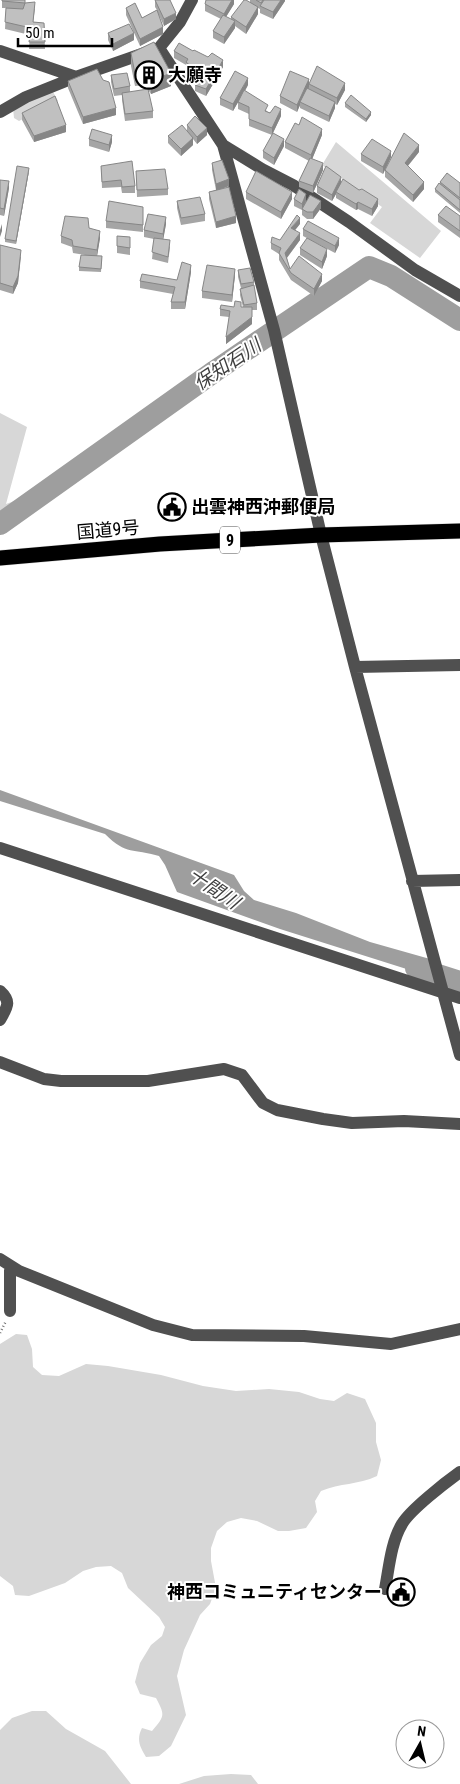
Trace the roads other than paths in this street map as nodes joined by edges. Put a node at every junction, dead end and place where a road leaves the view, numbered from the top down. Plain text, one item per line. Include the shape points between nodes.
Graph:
1 (192, 0) edge
2 (159, 48) junction
3 (0, 51) edge
4 (76, 77) junction
5 (0, 112) edge
6 (223, 145) junction
7 (460, 296) edge
8 (460, 531) edge
9 (321, 535) junction
10 (0, 558) edge
11 (460, 665) edge
12 (355, 666) junction
13 (0, 848) edge
14 (460, 880) edge
15 (412, 881) junction
16 (441, 988) junction
17 (0, 991) edge
18 (460, 998) edge
19 (0, 1020) edge
20 (460, 1055) edge
21 (0, 1062) edge
22 (460, 1124) edge
23 (0, 1259) edge
24 (7, 1271) edge
25 (10, 1310) dead end
26 (460, 1330) edge
27 (460, 1472) edge
28 (385, 1589) dead end

1 - 2 street via 180,22
2 - 4 street
2 - 6 street
3 - 4 street
4 - 5 street via 26,97
6 - 7 street via 293,185 415,270
6 - 9 street via 274,330
8 - 9 highway, 国道9号 / 9
9 - 10 highway, 国道9号 / 9 via 160,544
9 - 12 street
11 - 12 street
12 - 15 street
13 - 16 street
14 - 15 street
15 - 16 street
16 - 18 street
16 - 20 street
17 - 19 street via 8,1004
21 - 22 street via 44,1079 61,1081 148,1081 224,1069 242,1075 263,1103 277,1110 352,1122
23 - 24 street
24 - 25 street
24 - 26 street via 153,1325 192,1334 304,1336 391,1344
27 - 28 street via 402,1522

